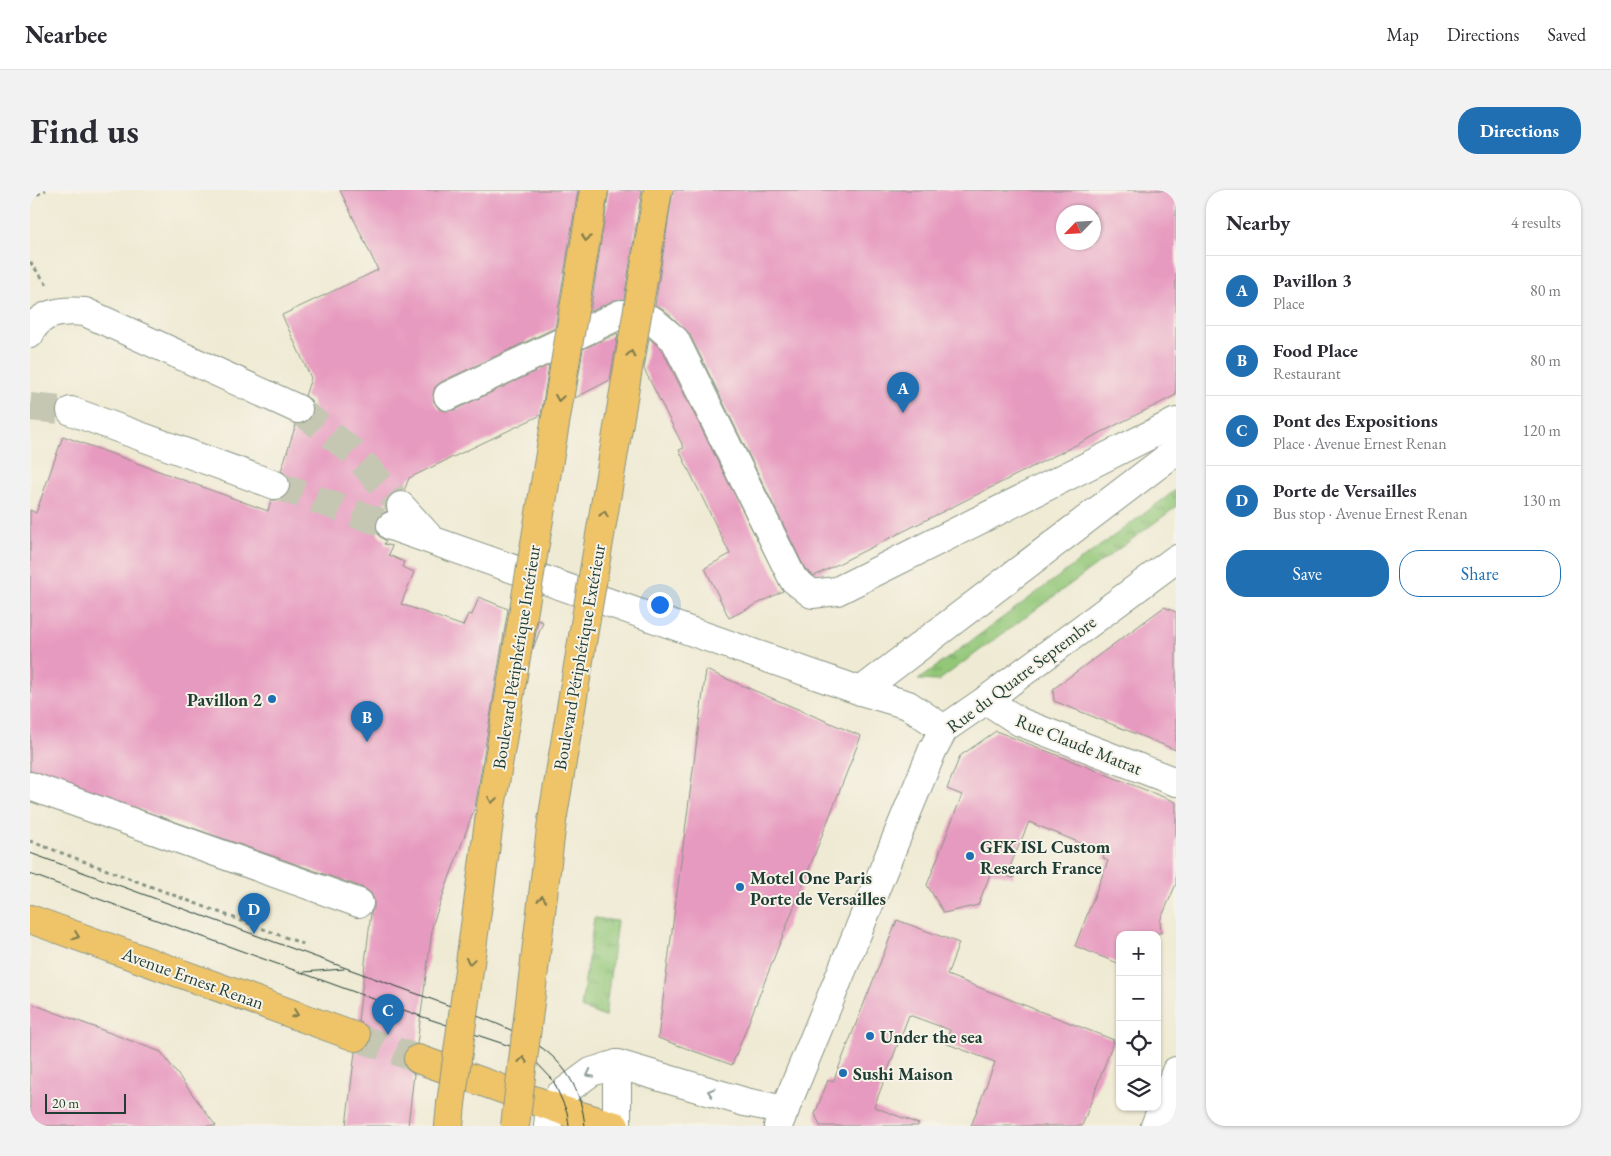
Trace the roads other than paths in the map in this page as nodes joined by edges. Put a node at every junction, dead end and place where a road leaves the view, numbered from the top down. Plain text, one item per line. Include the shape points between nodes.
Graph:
1 (594, 190) edge
2 (658, 190) edge
3 (30, 334) edge
4 (448, 396) dead end
5 (298, 409) tunnel mouth
6 (71, 411) tunnel mouth
7 (1176, 422) edge
8 (1176, 450) edge
9 (275, 485) tunnel mouth
10 (396, 516) tunnel mouth
11 (1176, 559) edge
12 (861, 690) junction
13 (986, 700) junction
14 (944, 729) junction
15 (1176, 782) edge
16 (30, 786) edge
17 (359, 904) dead end
18 (30, 919) edge
19 (356, 1037) tunnel mouth
20 (418, 1059) tunnel mouth
21 (617, 1064) junction
22 (1176, 1071) edge
23 (549, 1116) edge
24 (781, 1118) edge
25 (449, 1126) edge
26 (515, 1126) edge
27 (616, 1126) edge
28 (1154, 1126) edge

1 -> 25 main road, Boulevard Périphérique Intérieur, bridge via 491,807
26 -> 2 main road, Boulevard Périphérique Extérieur, bridge via 552,821
3 - 5 street via 32,327 45,316 66,310 85,312
4 - 7 street via 621,314 652,320 675,340 793,579 812,594 837,591
6 - 9 street
8 - 12 street
10 - 12 street via 432,541
11 - 13 street, Rue du Quatre Septembre
12 - 14 street via 908,705
13 - 14 street, Rue du Quatre Septembre
13 - 15 street, Rue Claude Matrat via 1020,722
14 - 24 street, Rue du Quatre Septembre via 929,758
16 - 17 street
18 -> 19 main road, Avenue Ernest Renan
20 - 23 main road
21 -> 23 street via 591,1072 566,1089
24 -> 21 street via 745,1102
21 - 27 street
22 - 28 street
23 - 27 main road

